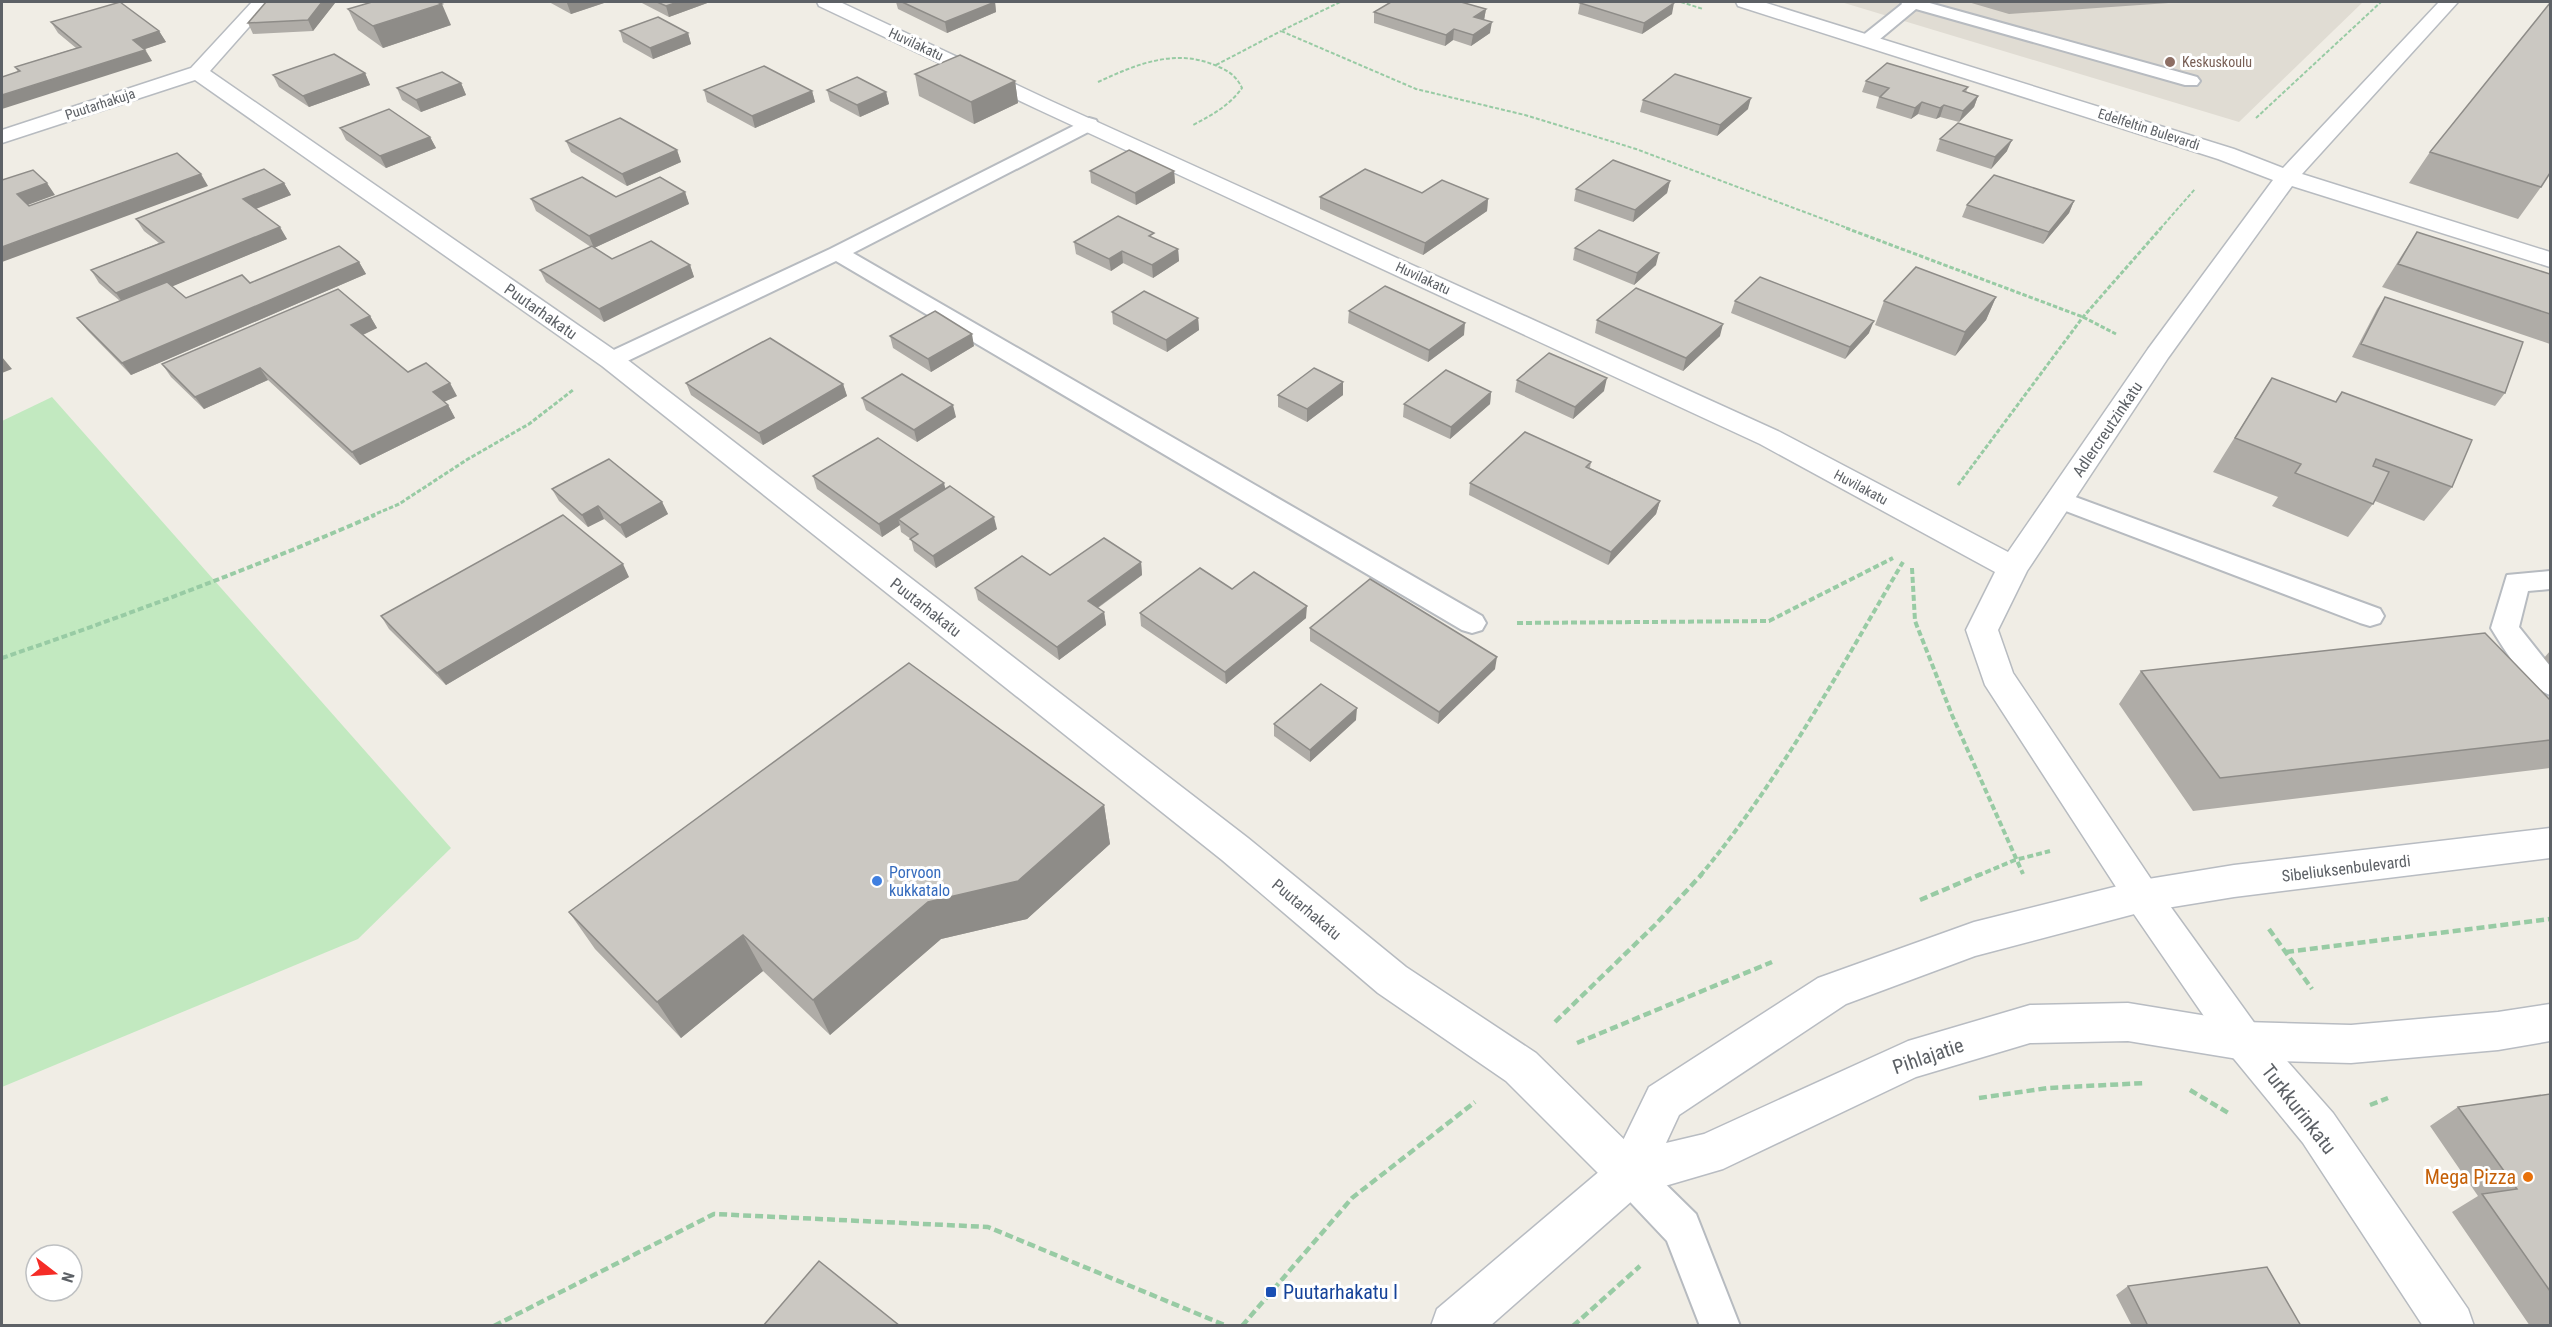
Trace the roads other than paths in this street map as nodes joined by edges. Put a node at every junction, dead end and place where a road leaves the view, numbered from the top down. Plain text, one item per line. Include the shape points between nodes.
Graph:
1 (262, 2) edge
2 (826, 2) edge
3 (1745, 2) edge
4 (1911, 2) edge
5 (2450, 2) edge
6 (1868, 40) junction
7 (198, 72) junction
8 (2191, 81) dead end
9 (1089, 124) junction
10 (2, 137) edge
11 (2287, 177) junction
12 (837, 253) junction
13 (2550, 260) edge
14 (611, 360) junction
15 (2059, 499) junction
16 (2013, 568) junction
17 (2550, 580) edge
18 (2370, 616) dead end
19 (1472, 623) road end
20 (2550, 684) edge
21 (2550, 843) edge
22 (2142, 896) junction
23 (2550, 1023) edge
24 (2244, 1041) junction
25 (1629, 1174) junction
26 (1454, 1326) edge
27 (1720, 1326) edge
28 (2451, 1326) edge

1 - 7 street
2 - 9 street, Huvilakatu
3 - 6 street, Edelfeltin Bulevardi
4 - 6 lane
4 - 8 lane
5 - 11 street, Adlercreutzinkatu
6 - 11 street, Edelfeltin Bulevardi
7 - 10 street, Puutarhakuja
7 - 14 street, Puutarhakatu
9 - 12 lane
9 - 16 street, Huvilakatu via 1770,438
11 - 13 street, Edelfeltin Bulevardi
11 - 15 street, Adlercreutzinkatu via 2157,355
12 - 14 lane
12 - 19 lane
14 - 25 street, Puutarhakatu via 1235,849 1392,980 1521,1067
15 - 16 street, Adlercreutzinkatu
15 - 18 lane
16 - 22 street, Adlercreutzinkatu via 1982,630 1997,676
17 - 20 lane via 2517,582 2505,628
21 - 22 street, Sibeliuksenbulevardi via 2234,881
22 - 24 street, Turkkurinkatu
22 - 25 street, Pihlajatie via 1974,939 1832,991 1664,1101
23 - 24 street via 2351,1044
24 - 25 street, Pihlajatie via 2128,1022 2030,1024 1908,1060 1708,1154
24 - 28 street, Turkkurinkatu via 2318,1128
25 - 26 street, Pihlajatie
25 - 27 lane via 1682,1228

